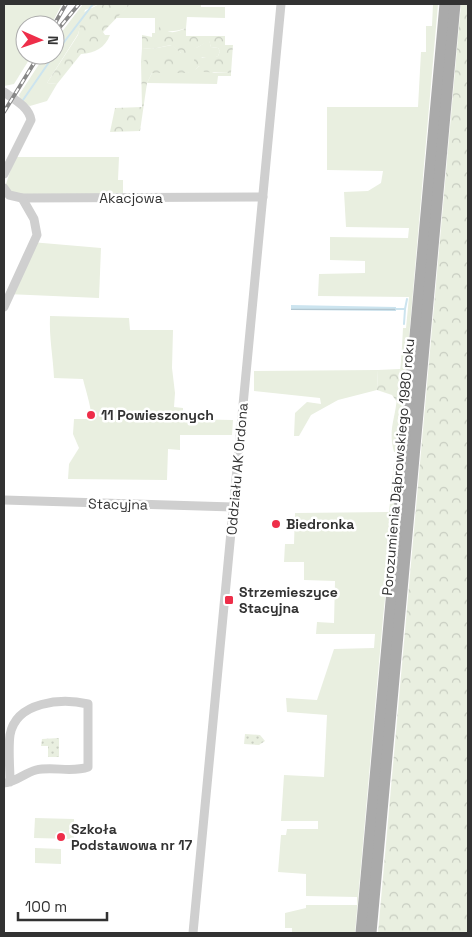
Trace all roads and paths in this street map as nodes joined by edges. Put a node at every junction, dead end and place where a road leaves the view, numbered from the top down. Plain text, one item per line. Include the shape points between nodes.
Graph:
1 (281, 4) edge
2 (445, 4) edge
3 (455, 4) edge
4 (4, 92) edge
5 (4, 174) edge
6 (4, 188) edge
7 (263, 197) junction
8 (22, 198) junction
9 (4, 307) edge
10 (4, 500) edge
11 (233, 506) junction
12 (7, 782) edge
13 (193, 933) edge
14 (361, 933) edge
15 (371, 933) edge

1 - 7 street, Oddziału AK Ordona
2 - 14 main road, Porozumienia Dąbrowskiego 1980 roku
3 - 15 main road, Porozumienia Dąbrowskiego 1980 roku
4 - 5 street via 30,113 30,123
6 - 8 street, Akacjowa via 9,195
7 - 8 street, Akacjowa
7 - 11 street, Oddziału AK Ordona
8 - 9 street via 36,225 35,242
10 - 11 street, Stacyjna
11 - 13 street, Oddziału AK Ordona
12 - 12 street via 39,769 88,767 89,705 46,703 30,709 19,718 10,735

